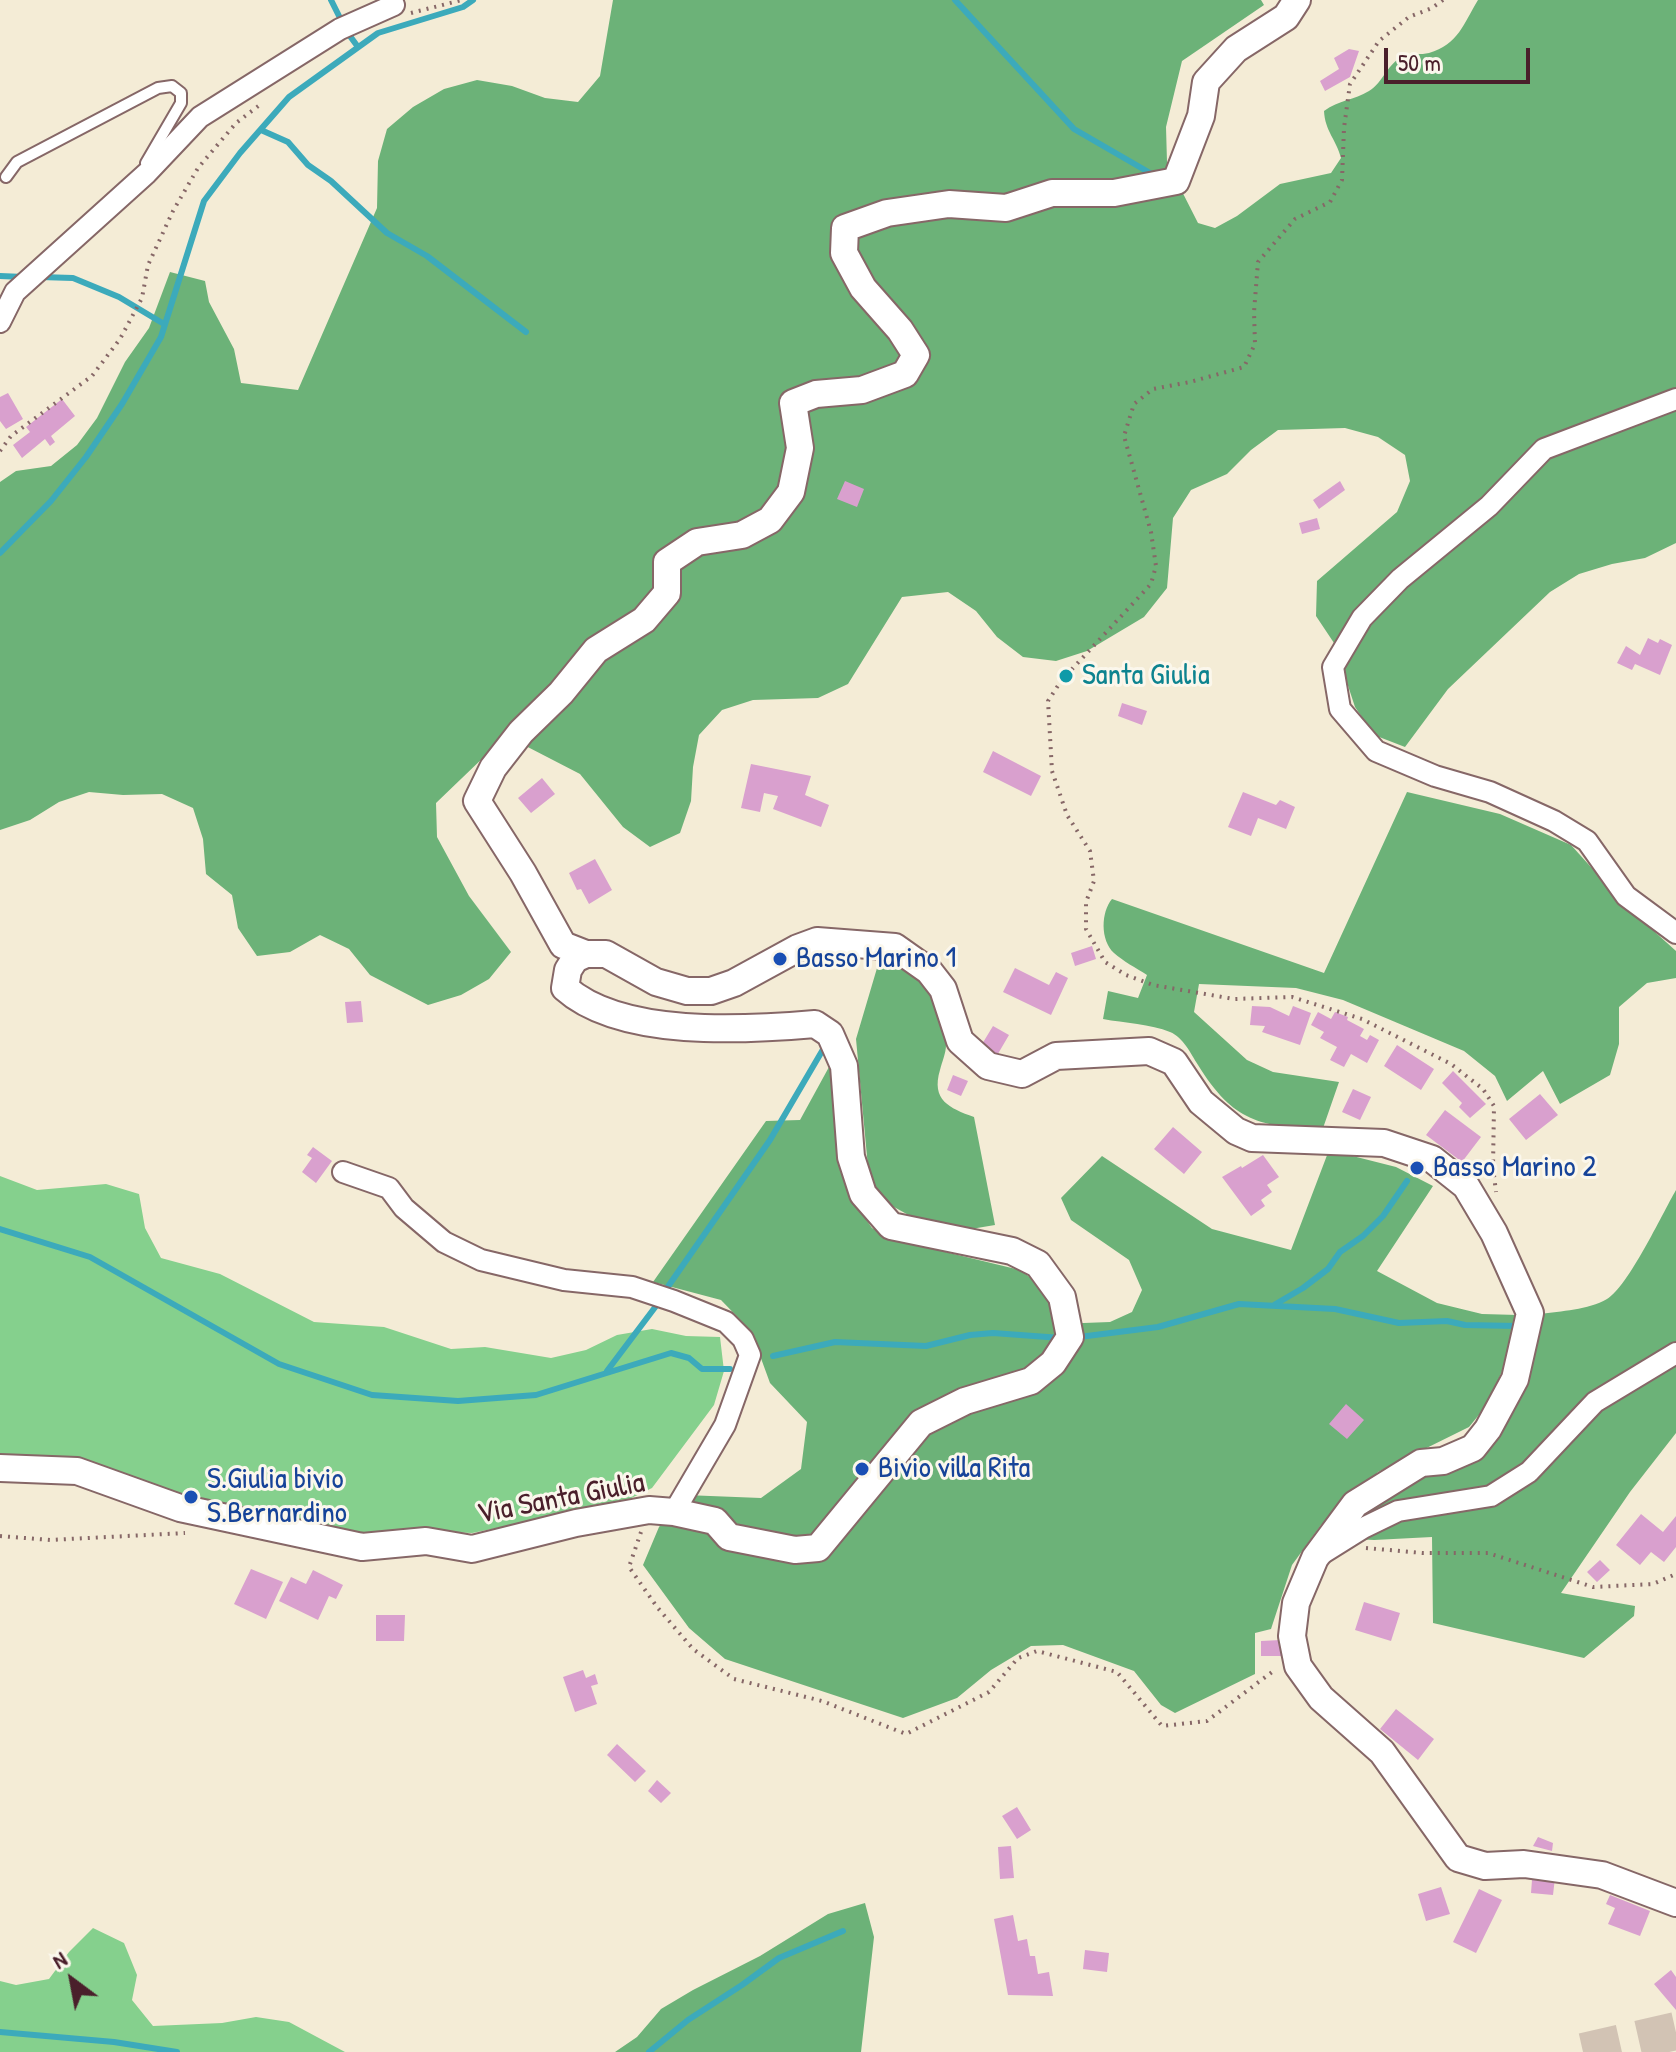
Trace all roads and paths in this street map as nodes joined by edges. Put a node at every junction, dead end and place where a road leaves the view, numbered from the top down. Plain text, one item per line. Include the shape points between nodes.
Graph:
1 (462, 0) edge
2 (1297, 0) edge
3 (1443, 0) edge
4 (397, 10) joint
5 (272, 96) dead end
6 (6, 177) dead end
7 (133, 185) junction
8 (0, 322) edge
9 (1676, 399) edge
10 (0, 451) edge
11 (1676, 933) edge
12 (586, 954) junction
13 (343, 1172) dead end
14 (1497, 1198) dead end
15 (1676, 1353) edge
16 (0, 1468) edge
17 (661, 1511) junction
18 (185, 1533) dead end
19 (0, 1536) edge
20 (1364, 1548) dead end
21 (1315, 1558) junction
22 (1676, 1574) edge
23 (1294, 1656) junction
24 (1676, 1903) edge

1 - 4 path
2 - 12 street via 1286,17 1236,49 1206,82 1201,116 1176,181 1114,193 1052,193 1006,208 949,204 887,213 845,228 844,253 863,288 916,355 905,374 862,390 816,394 793,403 800,448 791,492 770,520 742,535 697,542 667,562 667,593 644,620 596,650 521,732 493,768 477,801 563,945
3 - 14 path via 1409,17 1379,41 1350,84 1342,180 1330,202 1295,219 1258,262 1255,344 1244,367 1153,389 1134,404 1124,436 1156,566 1151,584 1061,681 1048,701 1048,728 1052,771 1067,815 1090,851 1094,881 1086,902 1086,929 1105,962 1153,985 1234,999 1292,997 1362,1019 1451,1064 1483,1089 1494,1106
4 - 7 street via 340,29 200,117
5 - 10 path via 236,123 198,168 148,265 142,298 92,376 11,436
6 - 7 lane via 17,162 158,88 172,86 181,93 181,103
7 - 8 street via 15,292
9 - 11 street via 1544,449 1489,506 1400,579 1362,618 1333,667 1340,709 1376,751 1490,792 1587,841 1626,896
12 - 17 street, Via Santa Giulia via 568,970 565,988 581,1003 645,1022 743,1030 815,1024 830,1034 844,1066 851,1157 863,1194 891,1226 1012,1251 1038,1264 1062,1297 1070,1337 1053,1363 1031,1381 965,1401 921,1423 818,1548 795,1550 729,1537 715,1521
12 - 21 street via 606,954 656,982 711,991 817,941 895,947 929,971 943,989 960,1041 988,1066 1022,1074 1056,1056 1149,1051 1174,1062 1201,1102 1252,1138 1384,1143 1432,1159 1466,1186 1530,1313 1515,1379 1473,1448 1443,1461 1421,1463 1355,1504
13 - 17 street via 389,1188 444,1242 481,1260 564,1280 632,1287 726,1322 743,1339 750,1355 725,1425
15 - 21 street via 1595,1402 1529,1472 1491,1496 1398,1511
16 - 17 street, Via Santa Giulia via 77,1471 180,1508 362,1547 426,1541 472,1549 576,1523
17 - 23 path via 629,1567 693,1649 734,1679 822,1701 906,1734 989,1692 1018,1658 1037,1651 1117,1672 1162,1726 1207,1721
18 - 19 path via 50,1540
20 - 22 path via 1488,1553 1593,1587 1653,1584
21 - 23 street via 1296,1603
23 - 24 street via 1321,1698 1382,1752 1458,1858 1485,1866 1524,1864 1602,1875

